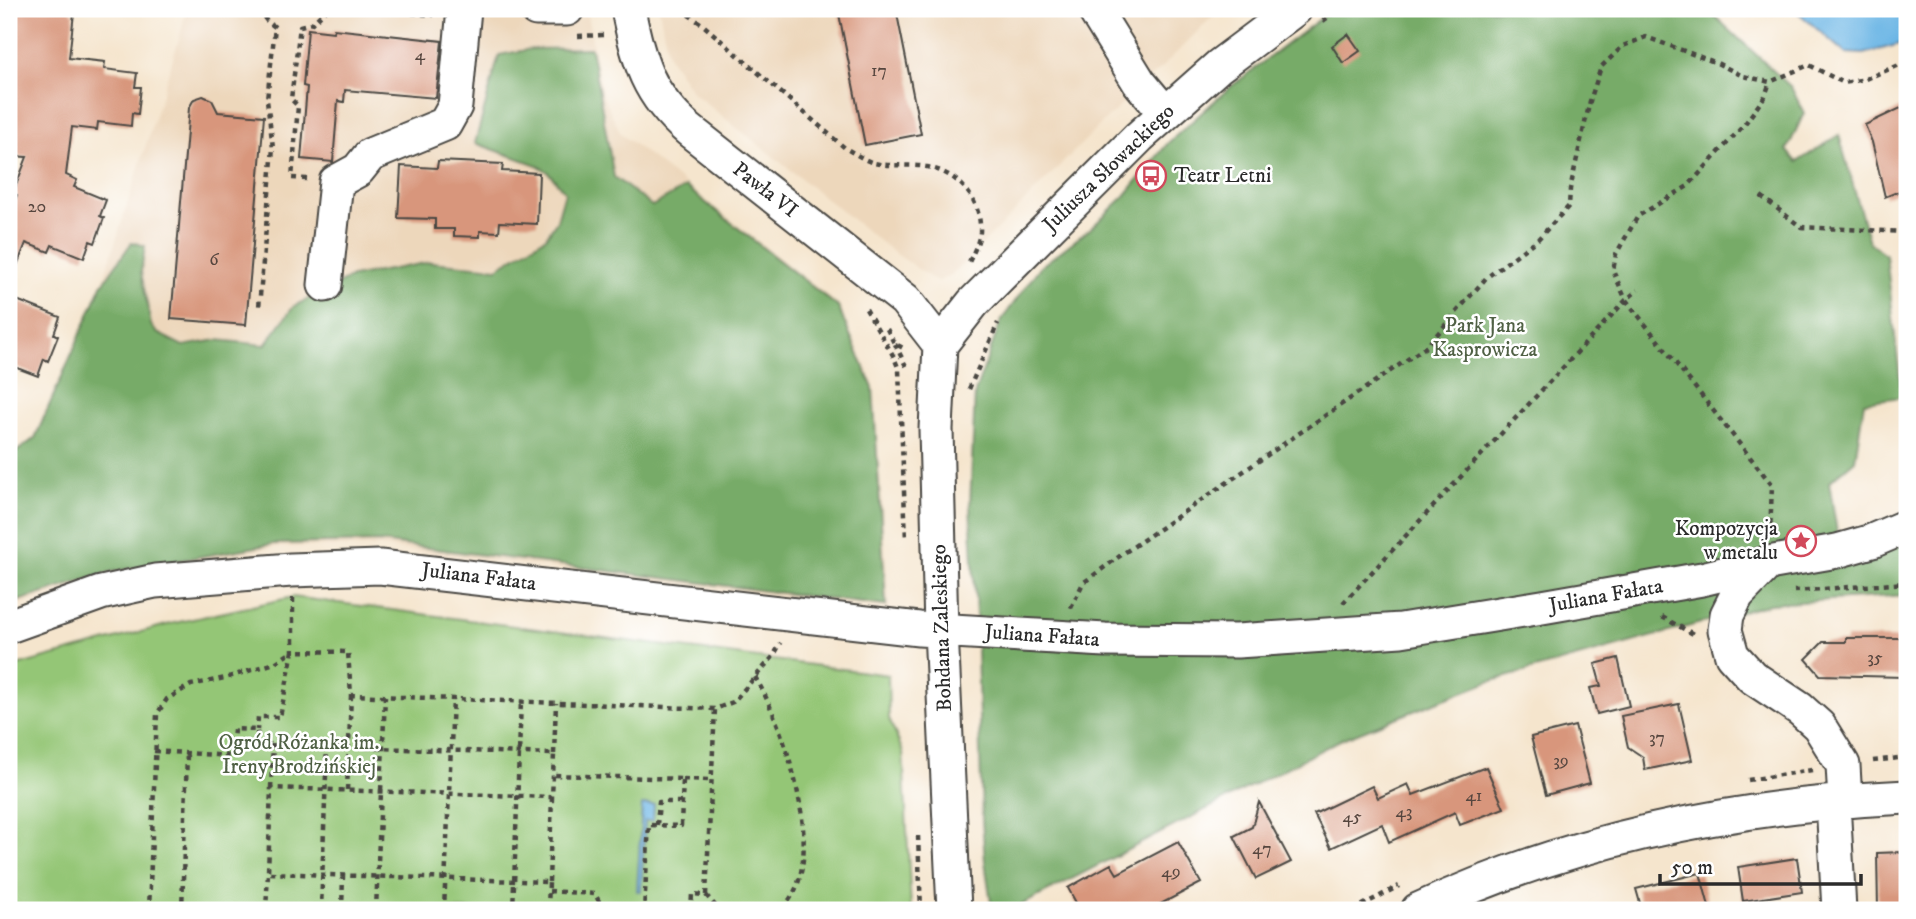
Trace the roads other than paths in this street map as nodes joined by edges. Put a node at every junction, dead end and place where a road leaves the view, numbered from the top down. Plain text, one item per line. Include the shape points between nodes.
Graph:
1 (536, 9) edge
2 (565, 9) edge
3 (1094, 9) edge
4 (1295, 9) edge
5 (463, 13) edge
6 (618, 21) edge
7 (1165, 113) junction
8 (326, 285) dead end
9 (940, 345) junction
10 (1907, 526) edge
11 (1768, 563) junction
12 (9, 626) edge
13 (941, 630) junction
14 (1907, 797) edge
15 (1839, 801) junction
16 (954, 910) edge
17 (1418, 910) edge
18 (1839, 910) edge

1 - 2 street
3 - 7 street via 1139,82
4 - 7 street, Juliusza Słowackiego
5 - 8 street via 455,106 445,124 370,155 358,170 336,182
6 - 9 street, Pawła VI via 669,111 905,300
7 - 9 street, Juliusza Słowackiego via 973,303
9 - 13 street, Bohdana Zaleskiego via 936,429
10 - 11 street, Juliana Fałata via 1837,551
11 - 13 street, Juliana Fałata via 1702,579 1401,630 1159,642
11 - 15 street via 1737,595 1727,615 1725,629 1732,655 1752,677 1819,726 1843,765
12 - 13 street, Juliana Fałata via 101,593 155,581 357,567 410,569
13 - 16 street, Bohdana Zaleskiego
14 - 15 street
15 - 17 street via 1715,817 1619,838 1517,869
15 - 18 street

